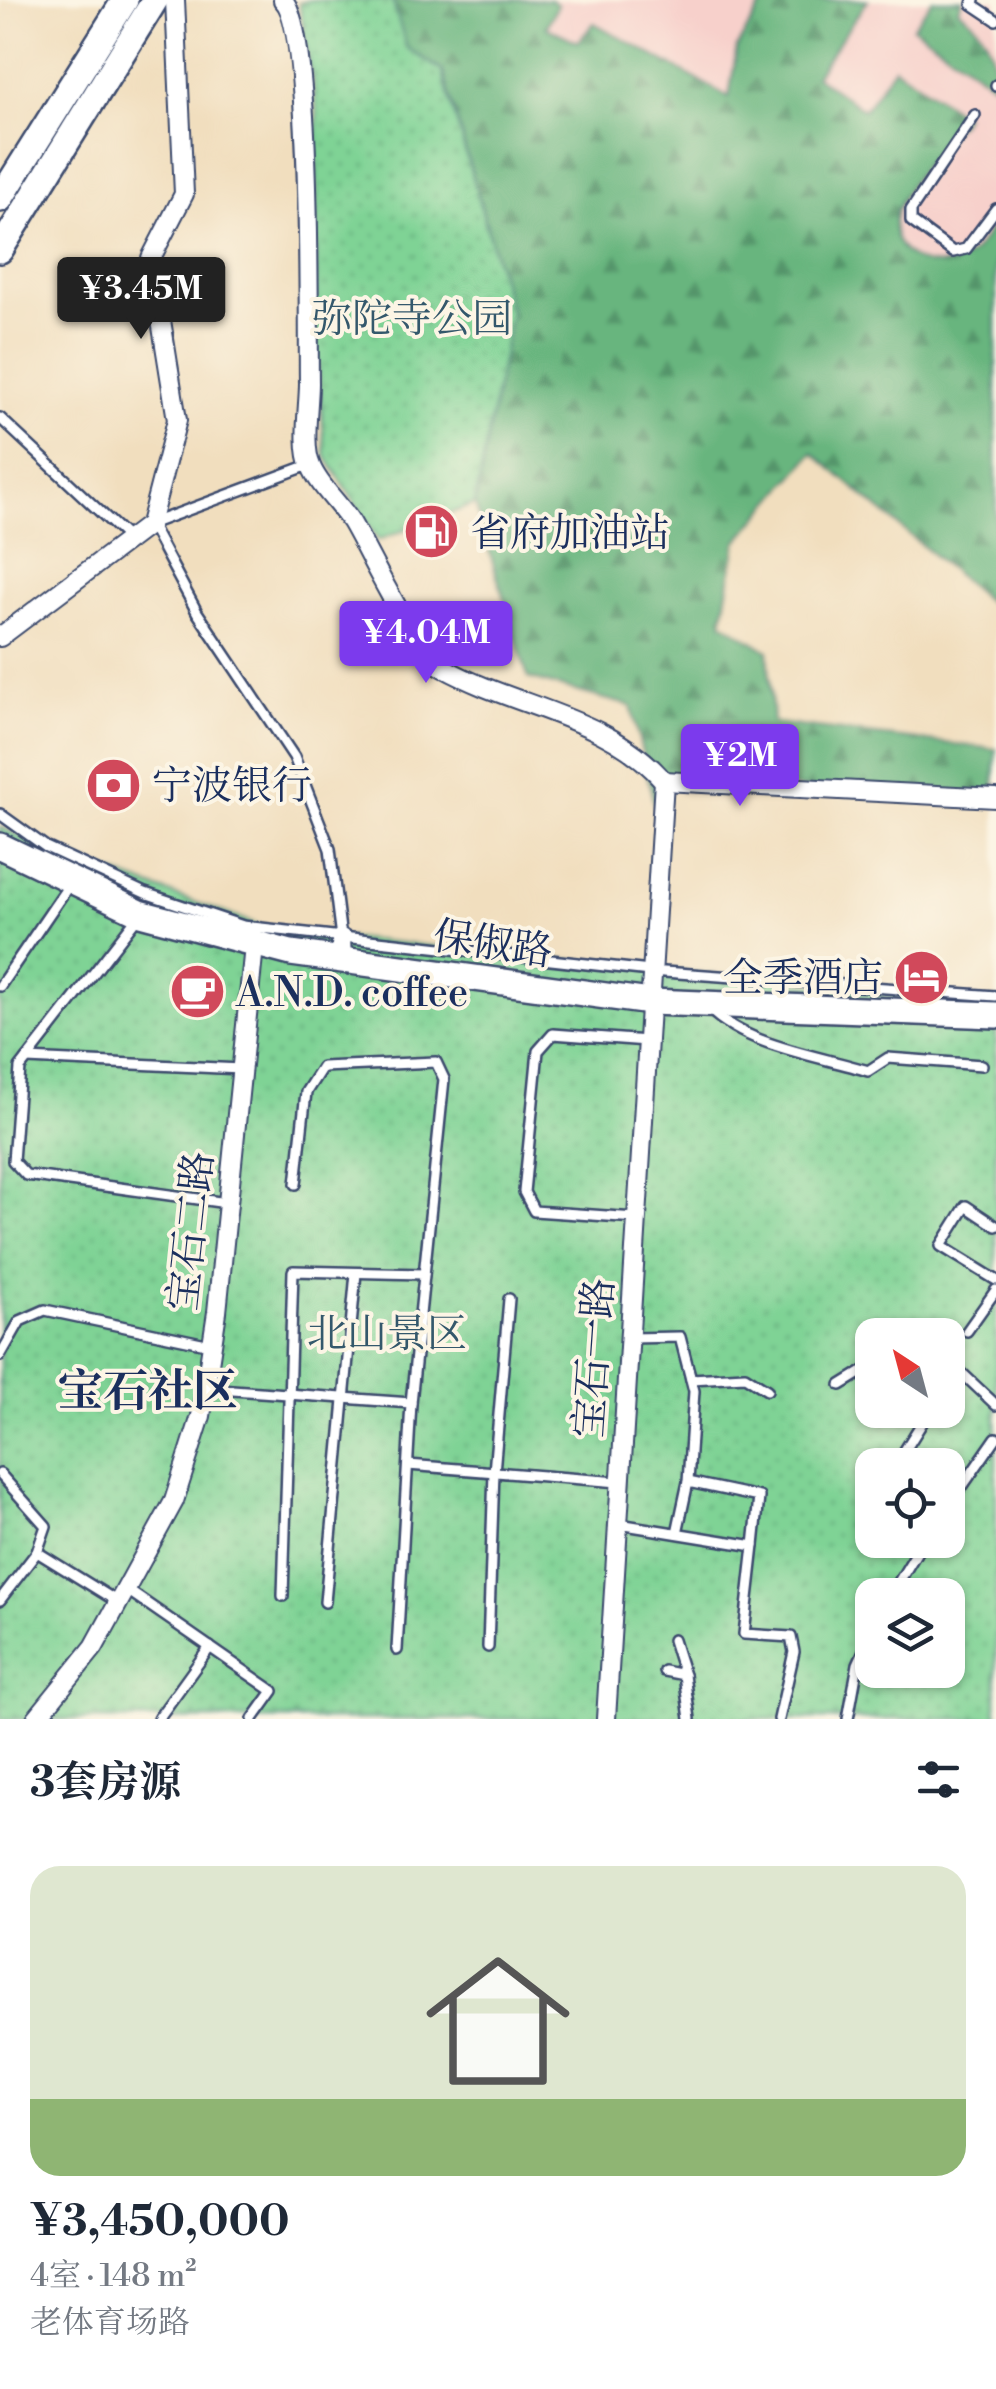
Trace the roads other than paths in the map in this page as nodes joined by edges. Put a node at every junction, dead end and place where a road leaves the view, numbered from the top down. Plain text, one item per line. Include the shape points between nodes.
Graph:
1 (126, 0) edge
2 (154, 0) edge
3 (175, 0) edge
4 (282, 0) edge
5 (974, 0) edge
6 (996, 20) edge
7 (976, 115) dead end
8 (4, 183) edge
9 (996, 209) edge
10 (0, 250) edge
11 (0, 418) edge
12 (310, 465) junction
13 (150, 524) junction
14 (130, 540) junction
15 (0, 636) edge
16 (664, 781) junction
17 (996, 798) edge
18 (0, 814) edge
19 (9, 836) edge
20 (59, 877) junction
21 (140, 913) junction
22 (254, 946) junction
23 (342, 949) junction
24 (650, 971) junction
25 (0, 986) edge
26 (996, 996) edge
27 (650, 1002) junction
28 (703, 1004) junction
29 (996, 1015) edge
30 (648, 1040) junction
31 (26, 1059) junction
32 (982, 1065) dead end
33 (242, 1069) junction
34 (296, 1184) dead end
35 (228, 1203) junction
36 (636, 1218) junction
37 (996, 1226) edge
38 (356, 1273) junction
39 (424, 1274) junction
40 (996, 1280) edge
41 (996, 1290) edge
42 (509, 1299) dead end
43 (968, 1332) dead end
44 (629, 1338) junction
45 (212, 1346) junction
46 (0, 1356) edge
47 (965, 1376) edge
48 (855, 1377) edge
49 (691, 1379) junction
50 (841, 1386) dead end
51 (206, 1388) junction
52 (767, 1390) dead end
53 (290, 1396) junction
54 (342, 1399) junction
55 (412, 1403) junction
56 (996, 1405) edge
57 (996, 1438) edge
58 (408, 1465) junction
59 (494, 1472) junction
60 (0, 1474) edge
61 (620, 1482) junction
62 (688, 1482) junction
63 (965, 1483) edge
64 (618, 1524) junction
65 (677, 1534) junction
66 (754, 1546) junction
67 (37, 1552) junction
68 (122, 1595) junction
69 (283, 1596) dead end
70 (0, 1600) edge
71 (324, 1602) dead end
72 (673, 1640) dead end
73 (210, 1647) junction
74 (488, 1647) dead end
75 (397, 1650) dead end
76 (664, 1671) dead end
77 (684, 1675) junction
78 (855, 1680) edge
79 (36, 1719) edge
80 (158, 1719) edge
81 (252, 1719) edge
82 (606, 1719) edge
83 (690, 1719) edge
84 (780, 1719) edge
85 (848, 1719) edge

1 - 8 main road
2 - 10 main road
3 - 13 street via 184,194 151,258 177,420
4 - 12 street via 296,43 306,175
5 - 6 lane
7 - 9 lane via 911,210 911,221 954,252 966,248
11 - 14 lane
12 - 13 lane
12 - 16 street via 439,666 626,747
13 - 14 street
13 - 23 lane via 196,612 294,756 330,850
14 - 15 street
16 - 17 street
16 - 24 street, 宝石一路
18 - 19 lane
19 - 20 main road, 保俶路
19 - 23 lane via 145,894
20 - 21 main road, 保俶路
20 - 25 lane
21 - 22 main road, 保俶路
21 - 31 lane
22 - 23 main road, 保俶路
22 - 33 street, 宝石二路
23 - 24 lane
23 - 27 main road, 保俶路
24 - 26 lane
24 - 27 street, 宝石一路
27 - 28 main road, 保俶路
27 - 30 street, 宝石一路
28 - 29 main road, 保俶路
28 - 32 lane via 727,1027 868,1070 888,1058
30 - 36 street, 宝石一路
30 - 36 lane via 553,1034 538,1051 524,1192 534,1210
31 - 33 lane
31 - 35 lane via 13,1161 26,1175
33 - 35 street, 宝石二路
34 - 39 lane via 306,1092 322,1068 436,1062 444,1079
35 - 45 street, 宝石二路
36 - 44 street, 宝石一路
37 - 40 lane via 966,1206 941,1246
38 - 39 lane
38 - 53 lane via 292,1271
38 - 54 lane
39 - 55 lane
41 - 43 lane
42 - 59 lane
44 - 49 lane via 680,1337
44 - 61 street, 宝石一路
45 - 46 lane via 44,1310 20,1321
45 - 51 street, 宝石二路
47 - 56 lane
48 - 50 lane
49 - 52 lane via 745,1376
49 - 62 lane
51 - 53 lane
51 - 68 street, 宝石二路 via 174,1501
53 - 54 lane
53 - 69 lane
54 - 55 lane
54 - 71 lane
55 - 58 lane
57 - 63 lane
58 - 59 lane
58 - 75 lane
59 - 61 lane
59 - 74 lane
60 - 67 lane via 46,1526
61 - 64 street, 宝石一路
62 - 65 lane
62 - 66 lane via 760,1496
64 - 65 lane
64 - 82 street, 宝石一路
65 - 66 lane
66 - 84 lane via 744,1634 792,1636
67 - 68 lane
67 - 70 lane
68 - 73 lane
68 - 79 street, 宝石二路 via 94,1647
72 - 77 lane
73 - 80 lane
73 - 81 lane via 273,1690
76 - 77 lane
77 - 83 lane
78 - 85 lane

